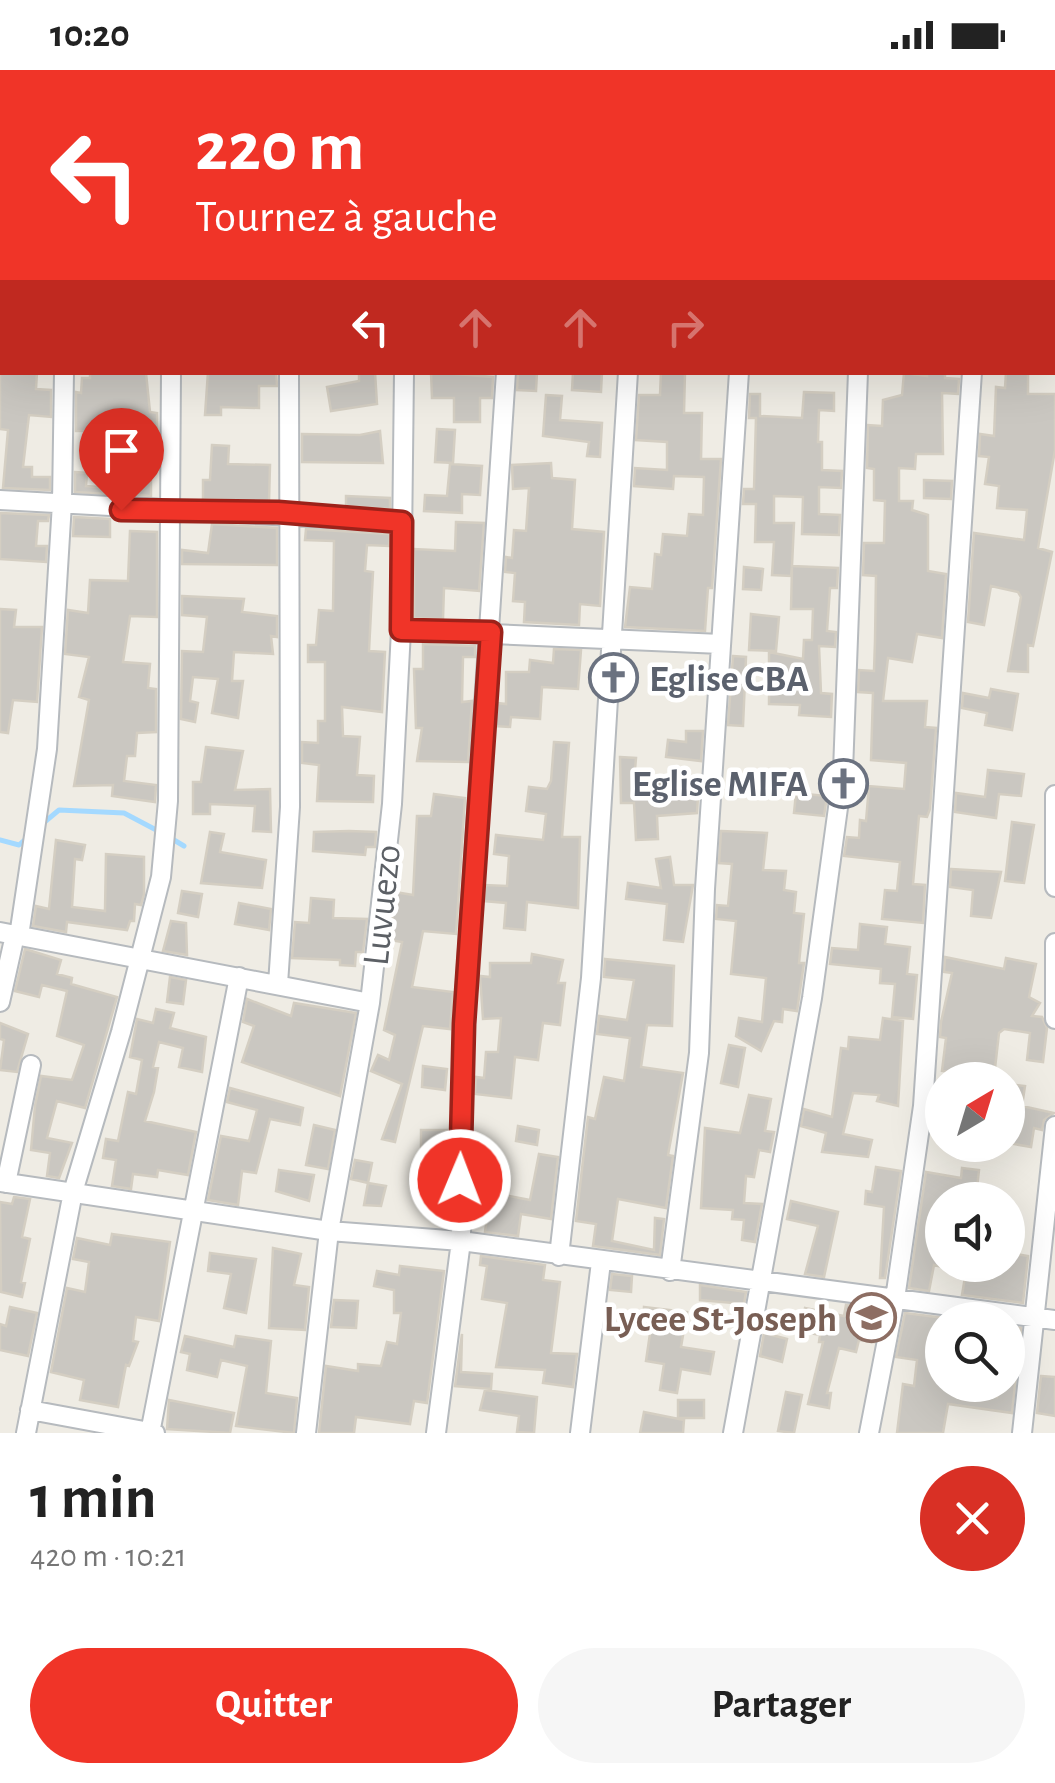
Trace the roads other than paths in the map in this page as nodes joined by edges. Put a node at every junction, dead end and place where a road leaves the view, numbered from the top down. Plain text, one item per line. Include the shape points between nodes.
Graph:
1 (64, 375) edge
2 (171, 375) edge
3 (289, 375) edge
4 (404, 375) edge
5 (506, 375) edge
6 (628, 375) edge
7 (739, 375) edge
8 (858, 375) edge
9 (972, 375) edge
10 (0, 500) edge
11 (62, 503) junction
12 (169, 511) junction
13 (291, 513) junction
14 (402, 522) junction
15 (401, 630) junction
16 (491, 632) junction
17 (610, 637) junction
18 (721, 644) junction
19 (1055, 795) edge
20 (1055, 887) edge
21 (11, 935) edge
22 (1055, 943) edge
23 (141, 957) junction
24 (239, 977) junction
25 (278, 984) junction
26 (0, 1002) edge
27 (370, 1003) junction
28 (1055, 1020) edge
29 (32, 1065) dead end
30 (1055, 1126) edge
31 (3, 1182) edge
32 (72, 1192) junction
33 (192, 1211) junction
34 (329, 1231) junction
35 (461, 1241) junction
36 (559, 1256) junction
37 (601, 1262) junction
38 (670, 1272) junction
39 (758, 1282) junction
40 (895, 1299) junction
41 (1046, 1319) edge
42 (30, 1410) junction
43 (26, 1433) edge
44 (152, 1433) edge
45 (306, 1433) edge
46 (436, 1433) edge
47 (580, 1433) edge
48 (733, 1433) edge
49 (868, 1433) edge
50 (1022, 1433) edge

1 - 11 street
2 - 12 street
3 - 13 street
4 - 14 street, Luvuezo
5 - 16 street
6 - 17 street
7 - 18 street
8 - 39 street via 842,770 812,998
9 - 40 street via 924,1106
10 - 11 street
11 - 12 street
11 - 21 street via 47,750
12 - 13 street
12 - 23 street via 168,801 161,877
13 - 14 street
13 - 25 street via 290,807
14 - 15 street, Luvuezo
15 - 16 street
15 - 27 street, Luvuezo via 392,804
16 - 17 street
16 - 35 street via 464,1024
17 - 18 street
17 - 36 street via 585,1042
18 - 38 street via 699,1053
19 - 20 street
21 - 23 street
21 - 26 street
22 - 28 street
23 - 24 street
23 - 32 street
24 - 25 street
24 - 33 street
25 - 27 street
27 - 34 street, Luvuezo
29 - 31 street
30 - 41 street
31 - 32 street
32 - 33 street
32 - 42 street
33 - 34 street
33 - 44 street
34 - 35 street
34 - 45 street, Luvuezo
35 - 36 street
35 - 46 street
36 - 37 street
37 - 38 street
37 - 47 street
38 - 39 street
39 - 40 street
39 - 48 street
40 - 41 street
40 - 49 street
41 - 50 street
42 - 43 street
42 - 44 street

